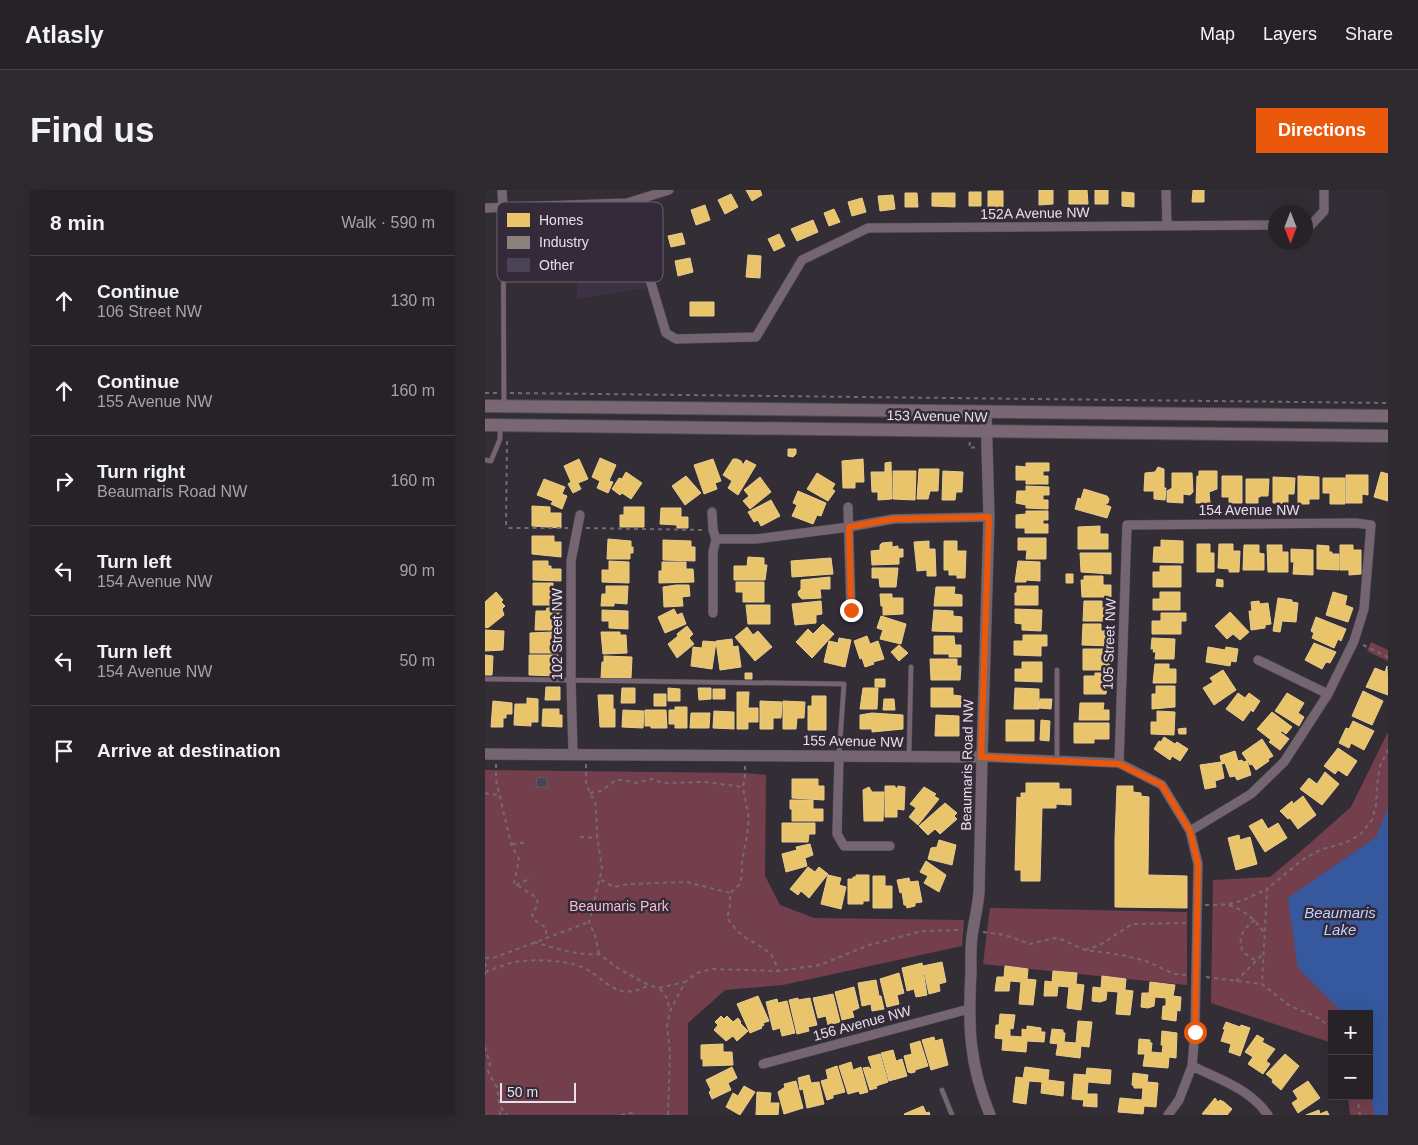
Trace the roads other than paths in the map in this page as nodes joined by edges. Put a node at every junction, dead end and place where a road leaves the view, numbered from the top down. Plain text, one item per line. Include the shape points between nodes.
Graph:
1 (669, 190) edge
2 (1165, 190) edge
3 (1324, 190) edge
4 (633, 202) edge
5 (1313, 221) edge
6 (1268, 225) edge
7 (1167, 226) junction
8 (503, 282) edge
9 (651, 282) edge
10 (485, 406) edge
11 (504, 407) junction
12 (986, 412) junction
13 (1388, 416) edge
14 (485, 425) edge
15 (500, 425) junction
16 (986, 432) junction
17 (1388, 436) edge
18 (485, 460) edge
19 (849, 507) dead end
20 (712, 512) dead end
21 (580, 515) dead end
22 (989, 517) junction
23 (1127, 525) joint
24 (849, 527) junction
25 (716, 539) junction
26 (851, 610) dead end
27 (713, 613) dead end
28 (1258, 660) dead end
29 (911, 667) dead end
30 (1057, 670) dead end
31 (485, 679) edge
32 (571, 679) junction
33 (1328, 694) junction
34 (490, 754) edge
35 (573, 754) junction
36 (839, 756) junction
37 (909, 757) junction
38 (981, 757) junction
39 (1057, 761) junction
40 (1119, 764) junction
41 (1190, 831) junction
42 (890, 846) dead end
43 (969, 1009) junction
44 (763, 1064) dead end
45 (1192, 1066) junction
46 (942, 1090) dead end
47 (952, 1115) edge
48 (990, 1115) edge
49 (1168, 1115) edge
50 (1267, 1115) edge

1 - 4 street
2 - 7 street
3 - 5 street via 1324,211
6 - 7 street, 152A Avenue NW
7 - 9 street, 152A Avenue NW via 868,228 802,260 756,337 676,339 666,333
8 - 11 lane
10 - 11 main road, 153 Avenue NW
11 - 12 main road, 153 Avenue NW
12 - 13 main road, 153 Avenue NW
12 - 16 street, Beaumaris Road NW
14 - 15 main road, 153 Avenue NW
15 - 16 main road, 153 Avenue NW
15 - 18 lane via 498,445 491,461
16 - 17 main road, 153 Avenue NW
16 - 22 street, Beaumaris Road NW
19 - 24 street
20 - 25 street
21 - 32 street, 102 Street NW via 571,561
22 - 24 street via 893,519
22 - 38 street, Beaumaris Road NW
23 - 33 street, 154 Avenue NW via 1355,523 1371,526 1364,609 1354,641
23 - 40 street, 105 Street NW
24 - 25 street via 756,539
24 - 26 street
25 - 27 street
28 - 33 street
29 - 37 lane
30 - 39 lane
31 - 32 lane
32 - 35 street, 102 Street NW
32 - 36 lane via 844,684
33 - 41 street via 1284,762 1251,794
34 - 35 street, 155 Avenue NW
35 - 36 street, 155 Avenue NW
36 - 37 street, 155 Avenue NW
36 - 42 street via 837,834 844,846
37 - 38 street, 155 Avenue NW
38 - 39 street, 155 Avenue NW
38 - 43 street, Beaumaris Road NW via 979,892 973,930
39 - 40 street, 155 Avenue NW
40 - 41 street, 155 Avenue NW via 1162,785
41 - 45 street, 155 Avenue NW via 1198,864
43 - 44 street, 156 Avenue NW
43 - 48 street, Beaumaris Road NW via 973,1063
45 - 49 street, 155 Avenue NW via 1179,1100
45 - 50 street via 1238,1087 1262,1106
46 - 47 lane

